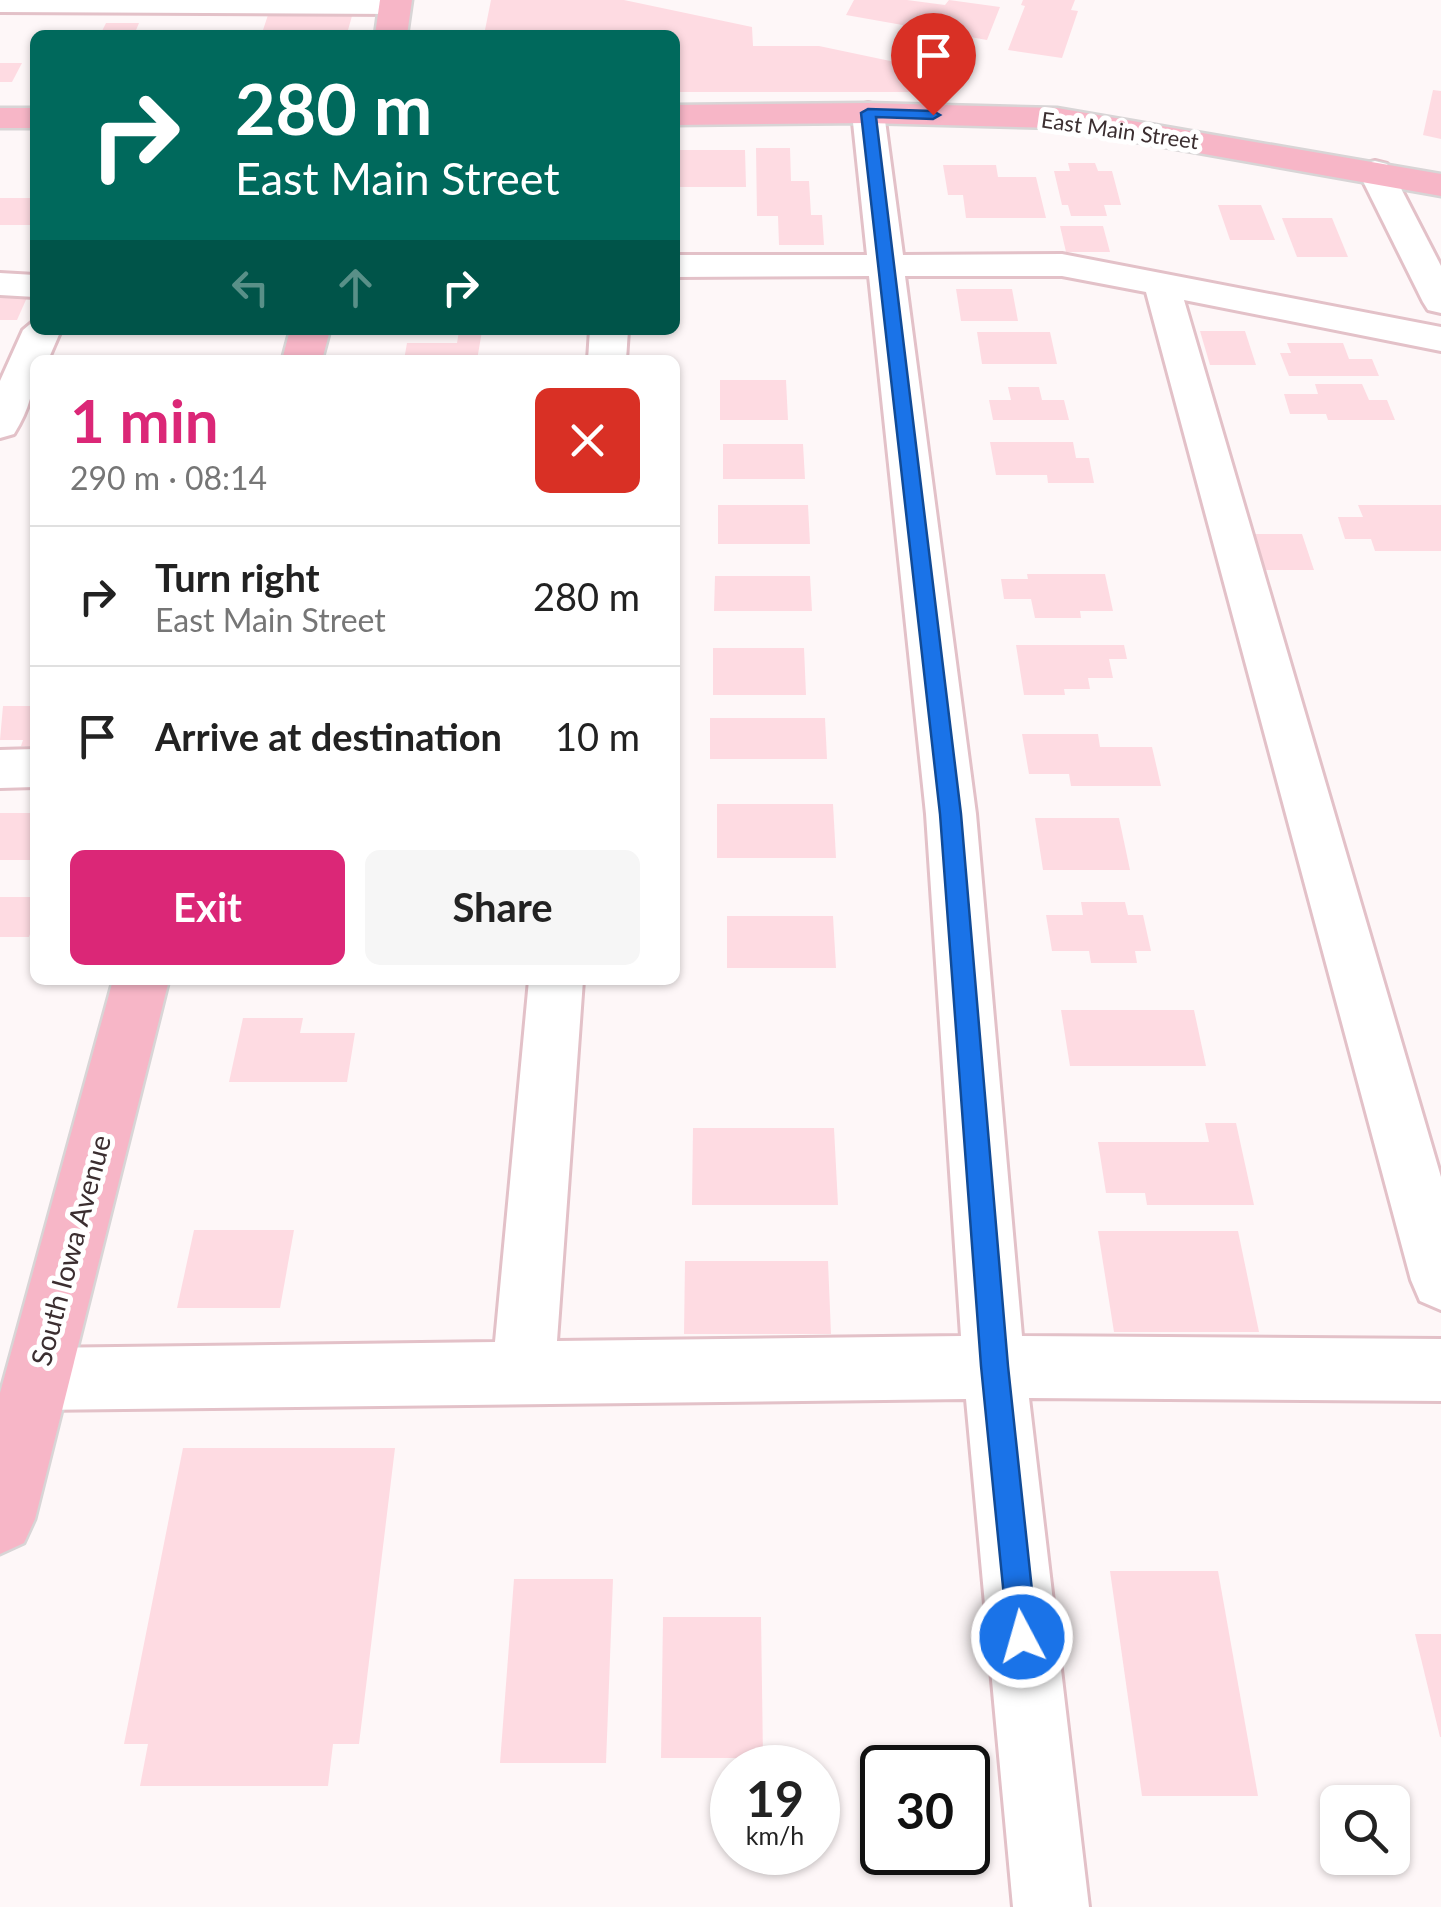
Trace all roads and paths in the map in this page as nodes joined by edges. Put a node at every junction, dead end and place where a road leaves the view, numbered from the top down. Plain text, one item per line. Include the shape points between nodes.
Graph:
1 (0, 4) edge
2 (394, 13) edge
3 (868, 113) junction
4 (680, 115) edge
5 (0, 118) edge
6 (30, 118) edge
7 (1374, 171) junction
8 (1441, 185) edge
9 (884, 265) junction
10 (680, 266) edge
11 (1161, 282) junction
12 (0, 284) edge
13 (30, 286) edge
14 (1441, 302) edge
15 (1441, 339) edge
16 (30, 357) edge
17 (0, 425) edge
18 (0, 768) edge
19 (30, 768) edge
20 (140, 985) edge
21 (556, 985) edge
22 (1441, 1280) edge
23 (994, 1366) junction
24 (1441, 1370) edge
25 (524, 1371) junction
26 (36, 1379) junction
27 (0, 1520) edge
28 (1051, 1907) edge

1 - 2 street
3 - 4 main road, East Main Street
3 - 7 main road, East Main Street via 1058,118
3 - 9 street
5 - 6 main road
7 - 8 main road, East Main Street
7 - 14 street
9 - 10 street
9 - 11 street via 1062,265
9 - 23 street via 950,814
11 - 15 street
11 - 22 street
12 - 13 street
16 - 17 street
18 - 19 street
20 - 26 main road, South Iowa Avenue
21 - 25 street
23 - 24 street
23 - 25 street
23 - 28 street
25 - 26 street
26 - 27 main road, South Iowa Avenue

